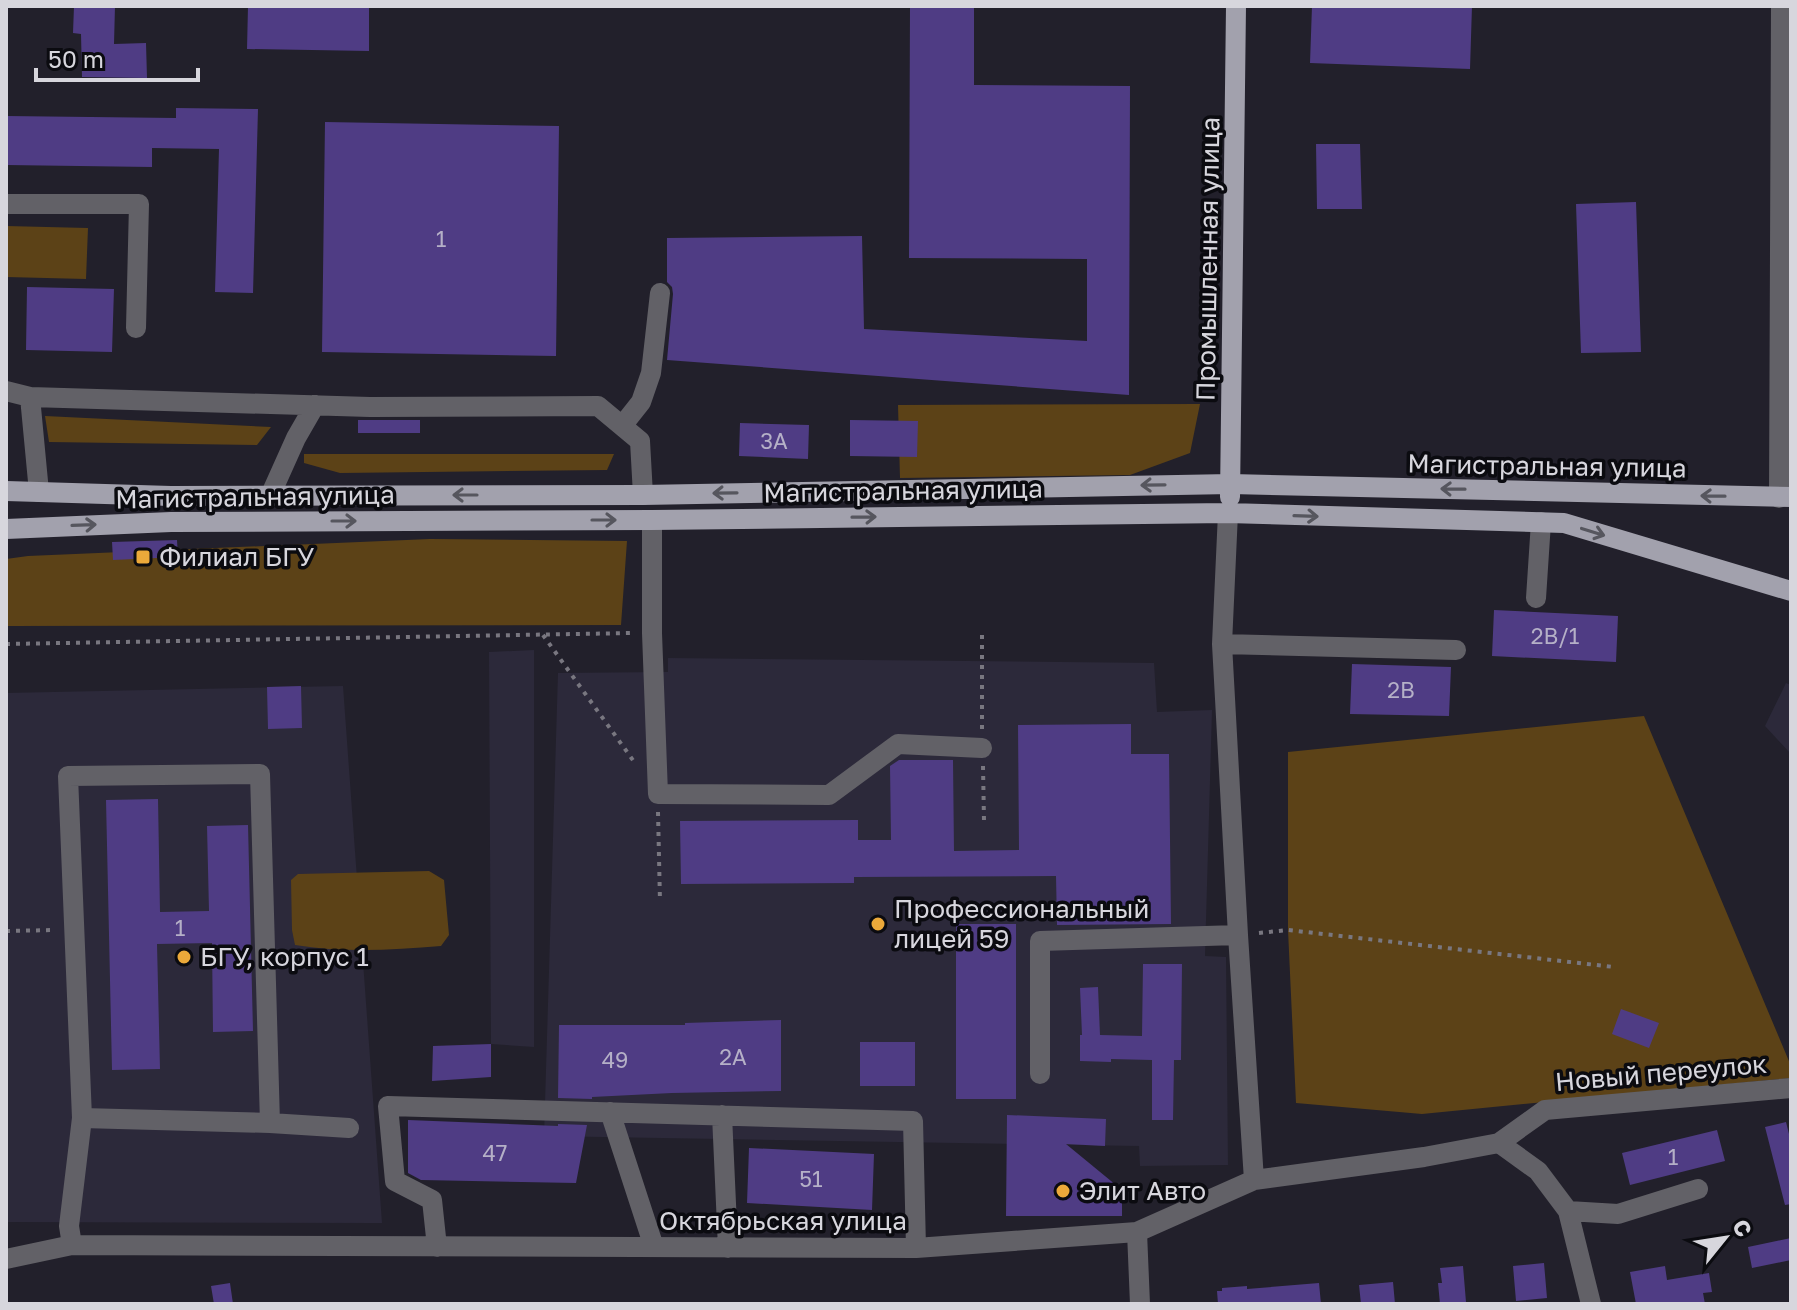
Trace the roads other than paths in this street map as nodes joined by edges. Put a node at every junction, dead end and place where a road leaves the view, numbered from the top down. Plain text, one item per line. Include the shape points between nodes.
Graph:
1 (1236, 6) edge
2 (1781, 6) edge
3 (6, 204) edge
4 (660, 293) dead end
5 (136, 328) dead end
6 (6, 391) edge
7 (30, 397) junction
8 (315, 405) junction
9 (622, 426) junction
10 (1231, 484) junction
11 (6, 491) edge
12 (39, 492) junction
13 (643, 495) junction
14 (270, 496) junction
15 (1785, 497) edge
16 (1228, 513) junction
17 (652, 520) junction
18 (1541, 522) junction
19 (11, 530) edge
20 (1791, 591) edge
21 (1536, 598) dead end
22 (1222, 644) junction
23 (1456, 650) dead end
24 (982, 748) dead end
25 (1238, 935) junction
26 (1040, 1074) dead end
27 (1791, 1088) edge
28 (610, 1112) junction
29 (722, 1115) junction
30 (82, 1118) junction
31 (270, 1123) junction
32 (349, 1128) dead end
33 (1499, 1143) junction
34 (1254, 1180) junction
35 (1698, 1189) dead end
36 (1568, 1211) junction
37 (1137, 1232) junction
38 (72, 1245) junction
39 (437, 1247) junction
40 (654, 1247) junction
41 (728, 1248) junction
42 (916, 1248) junction
43 (6, 1259) edge
44 (1140, 1304) edge
45 (1591, 1304) edge

1 - 10 main road, Промышленная улица
2 - 15 street
3 - 5 street via 139,204
4 - 9 street via 651,373 641,402
6 - 7 street
7 - 8 street
7 - 12 street
8 - 9 street via 598,406
8 - 14 street
9 - 13 street via 640,441
10 -> 13 main road, Магистральная улица
15 -> 10 main road, Магистральная улица
10 - 16 main road, Промышленная улица
11 - 12 main road, Магистральная улица
12 - 14 main road, Магистральная улица
13 -> 14 main road, Магистральная улица
17 -> 16 main road, Магистральная улица
16 -> 18 main road, Магистральная улица
16 - 22 street
19 -> 17 main road, Магистральная улица via 171,522
17 - 24 street via 658,794 829,795 898,744
18 -> 20 main road, Магистральная улица via 1564,523
18 - 21 street
22 - 23 street
22 - 25 street
25 - 26 street via 1040,941
25 - 34 street
27 - 33 street, Новый переулок via 1545,1110
28 - 29 street
28 - 39 street via 388,1106 395,1181 432,1200
28 - 40 street
29 - 41 street
29 - 42 street via 913,1121
30 - 31 street
30 - 31 street via 68,776 260,774
30 - 38 street via 69,1226
31 - 32 street
33 - 34 street, Октябрьская улица
33 - 36 street via 1538,1171
34 - 37 street, Октябрьская улица
35 - 36 street via 1618,1214
36 - 45 street
37 - 42 street, Октябрьская улица
37 - 44 street
38 - 39 street, Октябрьская улица
38 - 43 street, Октябрьская улица
39 - 40 street, Октябрьская улица
40 - 41 street, Октябрьская улица
41 - 42 street, Октябрьская улица

